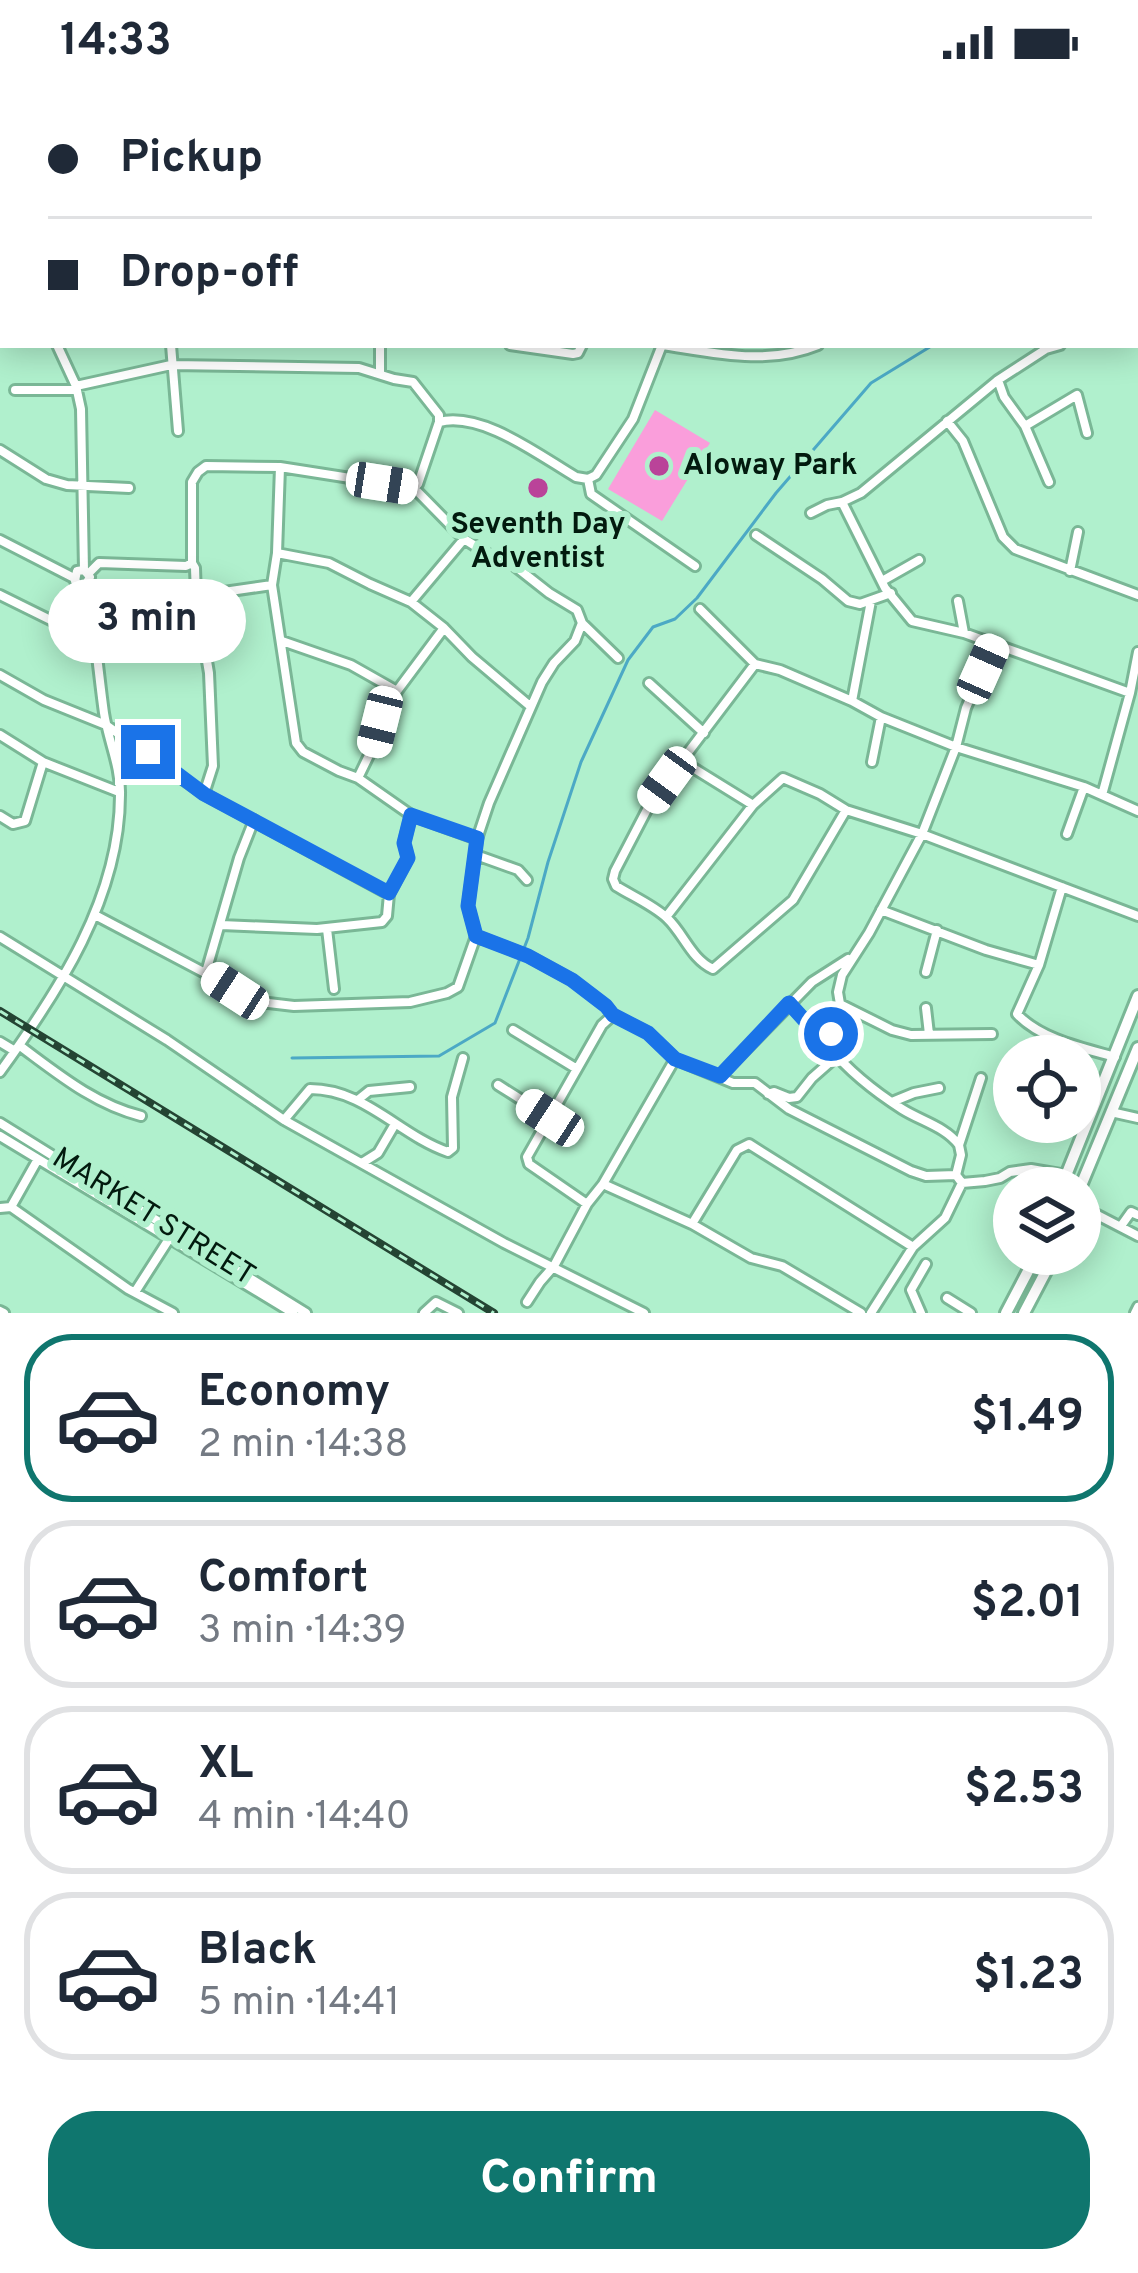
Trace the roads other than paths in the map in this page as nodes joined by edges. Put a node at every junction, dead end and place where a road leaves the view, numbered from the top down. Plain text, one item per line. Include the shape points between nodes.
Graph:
1 (58, 348) edge
2 (171, 348) edge
3 (380, 348) edge
4 (531, 348) edge
5 (580, 348) edge
6 (661, 348) edge
7 (683, 348) edge
8 (810, 348) edge
9 (1052, 348) edge
10 (172, 365) junction
11 (380, 374) junction
12 (998, 380) junction
13 (76, 388) junction
14 (14, 390) dead end
15 (947, 421) junction
16 (439, 422) junction
17 (1025, 425) junction
18 (178, 431) dead end
19 (1087, 433) dead end
20 (0, 450) edge
21 (280, 467) junction
22 (588, 478) junction
23 (1049, 482) dead end
24 (83, 484) junction
25 (129, 488) dead end
26 (414, 488) junction
27 (842, 502) junction
28 (811, 513) dead end
29 (1078, 532) dead end
30 (756, 535) dead end
31 (464, 539) junction
32 (0, 540) edge
33 (277, 553) junction
34 (919, 560) dead end
35 (192, 562) junction
36 (694, 566) dead end
37 (1070, 572) junction
38 (86, 576) junction
39 (882, 581) junction
40 (272, 585) junction
41 (891, 593) junction
42 (0, 595) edge
43 (1138, 595) edge
44 (196, 596) junction
45 (871, 601) junction
46 (958, 601) dead end
47 (411, 602) junction
48 (700, 609) dead end
49 (582, 623) junction
50 (444, 628) junction
51 (964, 633) junction
52 (282, 640) junction
53 (96, 642) junction
54 (994, 643) junction
55 (1138, 652) edge
56 (618, 658) dead end
57 (755, 664) junction
58 (0, 676) edge
59 (649, 683) dead end
60 (397, 692) junction
61 (1130, 693) junction
62 (852, 701) junction
63 (392, 705) dead end
64 (530, 706) junction
65 (881, 717) junction
66 (380, 722) dead end
67 (106, 725) junction
68 (704, 733) junction
69 (0, 735) edge
70 (956, 747) junction
71 (682, 761) junction
72 (43, 762) junction
73 (872, 762) dead end
74 (358, 778) junction
75 (1084, 788) junction
76 (121, 793) junction
77 (204, 794) junction
78 (1102, 795) junction
79 (753, 805) junction
80 (846, 810) junction
81 (1138, 811) edge
82 (411, 815) junction
83 (0, 816) edge
84 (254, 820) junction
85 (922, 834) junction
86 (1067, 834) dead end
87 (477, 838) junction
88 (476, 855) junction
89 (526, 880) dead end
90 (1062, 887) junction
91 (389, 893) junction
92 (881, 910) junction
93 (95, 915) junction
94 (1138, 916) edge
95 (666, 917) junction
96 (221, 925) junction
97 (327, 928) junction
98 (937, 930) junction
99 (476, 936) junction
100 (0, 937) edge
101 (855, 955) junction
102 (1040, 965) junction
103 (206, 972) junction
104 (926, 972) dead end
105 (62, 977) junction
106 (334, 989) dead end
107 (1138, 996) edge
108 (789, 1003) junction
109 (840, 1004) junction
110 (926, 1008) dead end
111 (613, 1015) junction
112 (513, 1030) dead end
113 (929, 1034) junction
114 (992, 1034) dead end
115 (0, 1042) edge
116 (827, 1045) junction
117 (17, 1048) junction
118 (1138, 1048) edge
119 (837, 1056) junction
120 (1115, 1057) junction
121 (463, 1058) dead end
122 (675, 1059) junction
123 (577, 1069) junction
124 (0, 1072) edge
125 (720, 1076) junction
126 (981, 1078) dead end
127 (498, 1084) dead end
128 (410, 1087) dead end
129 (939, 1088) dead end
130 (768, 1094) junction
131 (359, 1099) junction
132 (892, 1102) junction
133 (1112, 1112) junction
134 (141, 1116) dead end
135 (550, 1118) junction
136 (1138, 1118) edge
137 (284, 1120) junction
138 (0, 1123) edge
139 (395, 1124) junction
140 (0, 1136) edge
141 (959, 1145) junction
142 (378, 1153) junction
143 (38, 1159) junction
144 (361, 1164) junction
145 (1069, 1167) edge
146 (1089, 1167) edge
147 (612, 1169) junction
148 (378, 1173) junction
149 (959, 1179) junction
150 (993, 1179) edge
151 (603, 1184) junction
152 (621, 1192) junction
153 (587, 1204) junction
154 (5, 1207) edge
155 (1138, 1215) edge
156 (1101, 1216) edge
157 (692, 1224) junction
158 (1121, 1226) junction
159 (1138, 1236) edge
160 (169, 1239) junction
161 (913, 1247) junction
162 (926, 1264) dead end
163 (554, 1266) junction
164 (1026, 1275) edge
165 (1044, 1275) edge
166 (135, 1292) junction
167 (946, 1298) dead end
168 (527, 1302) dead end
169 (1027, 1308) edge
170 (965, 1311) edge
171 (173, 1313) edge
172 (291, 1313) edge
173 (306, 1313) edge
174 (424, 1313) edge
175 (458, 1313) edge
176 (644, 1313) edge
177 (861, 1313) edge
178 (871, 1313) edge
179 (921, 1313) edge
180 (1006, 1313) edge

1 - 13 street
2 - 10 street
3 - 11 street
4 - 5 street
6 - 22 street via 633,419
7 - 8 street via 769,357
9 - 12 street
10 - 11 street
10 - 13 street
10 - 18 street
11 - 16 street via 413,382
12 - 15 street
12 - 17 street
13 - 14 street
13 - 24 street
15 - 27 street
15 - 37 street via 1006,541
16 - 22 street via 490,429
16 - 26 street
17 - 19 street via 1077,394
17 - 23 street
20 - 24 street via 46,479
21 - 26 street
21 - 33 street
21 - 35 street via 198,472
22 - 36 street via 591,494
24 - 25 street
24 - 38 street
26 - 31 street
27 - 28 street
27 - 39 street
29 - 37 street
30 - 45 street via 848,601
31 - 47 street
31 - 49 street via 507,560 577,610
32 - 38 street via 74,578
33 - 40 street
33 - 47 street via 329,562
34 - 39 street
35 - 38 street via 99,563
35 - 44 street
37 - 43 street
38 - 53 street
39 - 41 street
40 - 44 street
40 - 52 street
41 - 45 street
41 - 51 street via 912,621
42 - 53 street
44 - 77 street via 213,766
45 - 62 street
46 - 51 street
47 - 50 street
48 - 57 street
49 - 56 street
49 - 64 street
50 - 60 street
50 - 64 street
51 - 54 street
52 - 60 street
52 - 74 street via 296,743
53 - 67 street
54 - 61 street
54 - 70 street
55 - 61 street
57 - 62 street
57 - 68 street
58 - 67 street
59 - 68 street
60 - 63 street
61 - 78 street
62 - 65 street
64 - 87 street
65 - 70 street
65 - 73 street
66 - 74 street
67 - 76 street
67 - 77 street
68 - 71 street
69 - 72 street
70 - 75 street
70 - 85 street
71 - 79 street
71 - 95 street via 652,800 613,879
72 - 76 street
72 - 83 street via 25,821
74 - 82 street
75 - 78 street
75 - 86 street
76 - 93 street
77 - 84 street
78 - 81 street
79 - 80 street via 783,778
79 - 95 street
80 - 85 street
80 - 95 street via 793,900 717,967 705,965
82 - 87 street
82 - 91 street via 408,858
84 - 91 street
84 - 96 street
85 - 90 street
85 - 92 street
87 - 88 street
88 - 89 street
88 - 99 street via 468,906
90 - 94 street
90 - 102 street
91 - 97 street via 382,922
92 - 98 street
92 - 101 street
93 - 103 street
93 - 105 street
96 - 97 street
96 - 103 street
97 - 106 street
98 - 102 street
98 - 104 street
99 - 103 street via 458,987 410,1002 260,1003
99 - 111 street via 528,956
100 - 105 street
101 - 108 street
101 - 109 street via 838,984
102 - 120 street via 1018,1017
105 - 117 street
105 - 137 street
107 - 120 main road
108 - 116 street
108 - 125 street
109 - 113 street via 892,1030
109 - 116 street
110 - 113 street
111 - 122 street
111 - 123 street
112 - 123 street
113 - 114 street
115 - 117 street
116 - 119 street
117 - 124 street
117 - 134 street via 105,1104
118 - 133 main road
119 - 130 street via 797,1096
119 - 132 street
120 - 145 main road
121 - 139 street via 450,1151
122 - 125 street
122 - 147 street
123 - 135 street
125 - 130 street
126 - 141 street
127 - 135 street
128 - 131 street
129 - 132 street
130 - 149 street via 911,1171
131 - 137 street via 310,1089
131 - 139 street
132 - 141 street
133 - 136 street
133 - 146 main road
135 - 153 street via 526,1161
137 - 144 street
138 - 173 street, MARKET STREET
139 - 142 street
140 - 143 street, MARKET STREET
141 - 149 street
142 - 144 street
142 - 148 street
143 - 154 street
143 - 160 street, MARKET STREET
144 - 148 street
147 - 151 street
147 - 152 street
148 - 163 street
149 - 150 street
149 - 161 street via 945,1218
151 - 152 street
151 - 153 street
152 - 157 street
153 - 163 street
154 - 166 street
155 - 158 street via 1131,1212
156 - 158 street
157 - 161 street via 737,1150 749,1144
157 - 177 street
158 - 159 street
160 - 166 street
160 - 172 street, MARKET STREET
161 - 178 street
162 - 179 street via 911,1290
163 - 168 street
163 - 176 street
164 - 180 main road
165 - 169 main road
166 - 171 street
167 - 170 street
174 - 175 street via 436,1302

